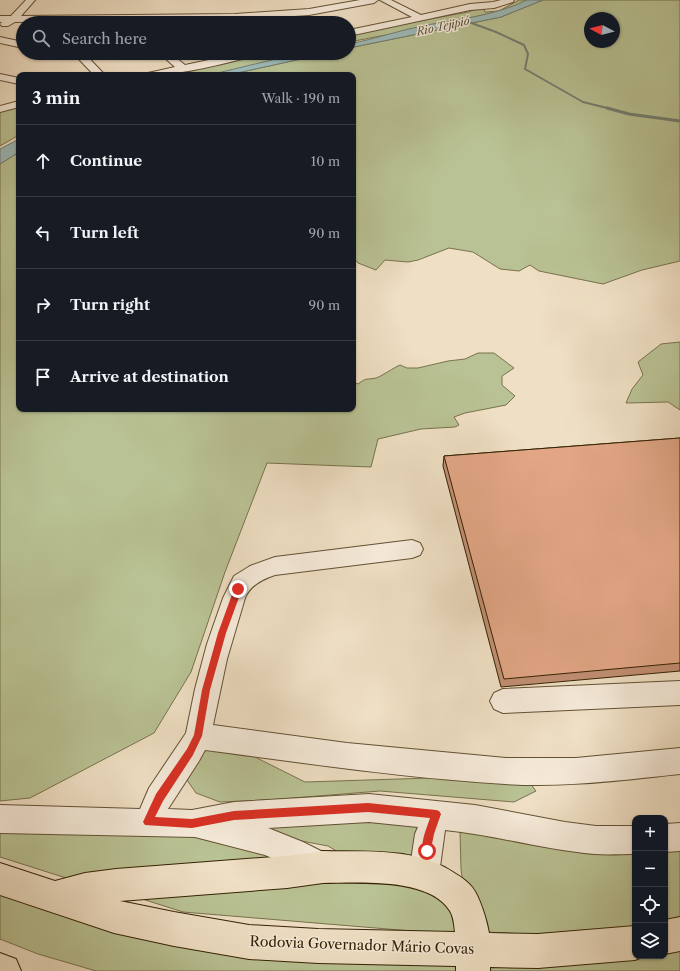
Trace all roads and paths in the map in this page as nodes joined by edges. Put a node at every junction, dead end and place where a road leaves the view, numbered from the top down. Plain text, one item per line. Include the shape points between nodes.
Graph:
1 (31, 0) edge
2 (374, 0) edge
3 (384, 0) edge
4 (455, 0) edge
5 (510, 0) edge
6 (470, 7) junction
7 (268, 15) joint
8 (257, 16) edge
9 (421, 18) junction
10 (0, 19) edge
11 (12, 19) junction
12 (16, 19) edge
13 (0, 27) edge
14 (356, 32) edge
15 (0, 40) edge
16 (16, 43) edge
17 (85, 60) edge
18 (172, 60) edge
19 (223, 60) edge
20 (183, 69) junction
21 (97, 72) edge
22 (168, 72) edge
23 (0, 77) edge
24 (16, 80) edge
25 (16, 105) edge
26 (0, 110) edge
27 (412, 549) dead end
28 (680, 693) edge
29 (503, 701) dead end
30 (198, 736) junction
31 (680, 761) edge
32 (436, 814) junction
33 (0, 819) edge
34 (148, 822) junction
35 (192, 824) junction
36 (680, 837) edge
37 (668, 838) edge
38 (632, 840) edge
39 (323, 867) junction
40 (424, 874) junction
41 (0, 879) edge
42 (55, 898) junction
43 (680, 934) edge
44 (668, 936) edge
45 (632, 943) edge
46 (474, 960) edge
47 (0, 970) edge
48 (4, 971) edge

1 - 11 street
2 - 7 street via 309,12
3 - 9 street
4 - 6 street
5 - 6 street via 494,5
6 - 9 street
7 - 8 street
9 - 14 street
10 - 11 street
11 - 12 street
11 - 13 street
15 - 16 street
17 - 21 street
18 - 20 street
19 - 20 street
20 - 22 street
23 - 24 street
25 - 26 street
27 - 30 street via 275,566 254,574 242,583 222,633 206,690
28 - 29 street
30 - 31 street via 347,756 506,771 576,770
30 - 34 street via 159,798
32 - 35 street via 362,808 234,816
32 - 38 street via 565,836 596,840
32 - 40 street via 429,834
33 - 34 street
34 - 35 street
35 - 39 street via 266,841
36 - 37 street
39 - 40 highway via 387,868
39 - 42 highway via 116,885 85,889
40 - 46 highway via 450,889 461,899 470,920
41 - 42 highway, Rodovia Governador Mário Covas
42 - 46 highway, Rodovia Governador Mário Covas via 114,916 249,942
43 - 44 highway
45 - 46 highway, Rodovia Governador Mário Covas
47 - 48 highway

